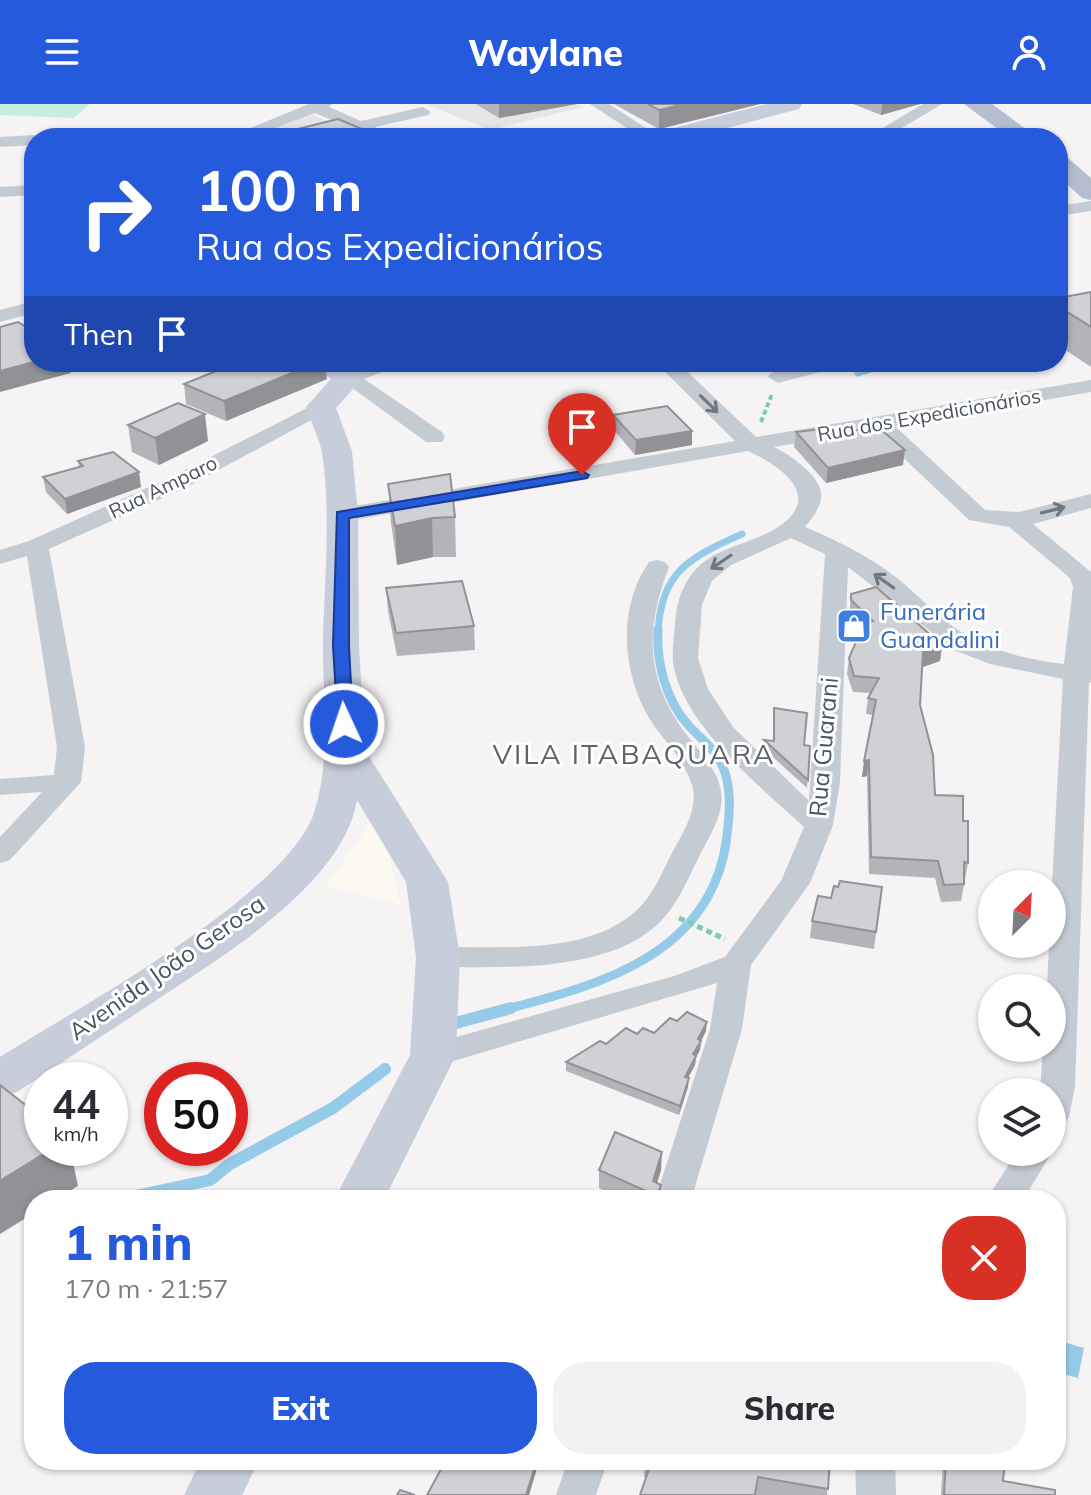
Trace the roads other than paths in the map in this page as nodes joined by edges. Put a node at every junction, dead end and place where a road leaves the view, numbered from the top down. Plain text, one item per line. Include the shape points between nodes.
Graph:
1 (598, 104) edge
2 (791, 104) edge
3 (934, 104) edge
4 (976, 104) edge
5 (319, 106) edge
6 (423, 112) dead end
7 (360, 126) junction
8 (261, 128) edge
9 (364, 128) edge
10 (637, 128) edge
11 (701, 128) edge
12 (892, 128) edge
13 (1011, 128) edge
14 (24, 141) edge
15 (0, 142) edge
16 (1068, 172) edge
17 (24, 191) edge
18 (0, 192) edge
19 (1091, 192) edge
20 (1091, 206) edge
21 (1068, 209) edge
22 (24, 310) edge
23 (0, 316) edge
24 (335, 372) edge
25 (339, 372) edge
26 (675, 372) edge
27 (797, 372) edge
28 (778, 377) road end
29 (1091, 386) edge
30 (321, 407) junction
31 (880, 424) junction
32 (434, 437) dead end
33 (752, 445) junction
34 (1091, 501) edge
35 (342, 515) junction
36 (1015, 520) junction
37 (791, 529) junction
38 (37, 546) junction
39 (837, 550) junction
40 (0, 557) edge
41 (657, 567) dead end
42 (681, 620) junction
43 (640, 632) junction
44 (1083, 674) edge
45 (346, 750) junction
46 (67, 782) junction
47 (0, 787) edge
48 (819, 825) junction
49 (0, 854) edge
50 (438, 957) junction
51 (736, 964) junction
52 (433, 1055) junction
53 (1058, 1078) edge
54 (0, 1080) edge
55 (1026, 1166) edge
56 (364, 1190) edge
57 (676, 1190) edge
58 (1010, 1190) edge
59 (225, 1470) edge
60 (585, 1470) edge
61 (875, 1470) edge
62 (213, 1495) edge
63 (576, 1495) edge
64 (876, 1495) edge

1 - 10 street
2 - 11 main road
3 - 12 street
4 - 13 main road
5 - 7 street
5 - 8 street
6 - 7 street
7 - 9 street
14 - 15 street
16 - 19 main road
17 - 18 street
20 - 21 street
22 - 23 street
24 - 30 main road
25 - 32 street
26 -> 33 street
27 - 28 street
29 - 31 street, Rua dos Expedicionários
30 - 35 main road, Avenida João Gerosa via 337,451
30 - 38 street, Rua Amparo via 179,482
31 - 33 street, Rua dos Expedicionários
31 - 36 street via 977,515
33 - 35 street, Rua dos Expedicionários
33 - 37 street via 776,456 810,492 804,517
36 -> 34 street
35 - 45 main road, Avenida João Gerosa
36 - 44 street via 1085,581
37 - 39 street
37 -> 42 street via 710,569
38 - 40 street, Rua Amparo
38 - 46 street via 71,747
44 -> 39 street via 1008,662 950,636 887,582
39 - 48 street, Rua Guarani via 826,782
41 - 43 street via 646,590
42 - 43 street
42 - 48 street via 696,694 720,727
43 - 50 street via 642,671 654,708 700,770 707,791 703,821 665,894 642,922 596,945 541,955
44 - 53 street
45 - 50 main road via 427,882
45 - 54 main road, Avenida João Gerosa via 335,811 320,843 276,893 216,940
46 - 47 street
46 - 49 street
48 - 51 street, Rua Guarani via 795,883
50 - 52 main road
51 - 52 street via 685,984
51 - 57 street, Rua Guarani via 726,1029
52 - 56 main road
55 - 58 street
59 - 62 main road
60 - 63 street
61 - 64 street

